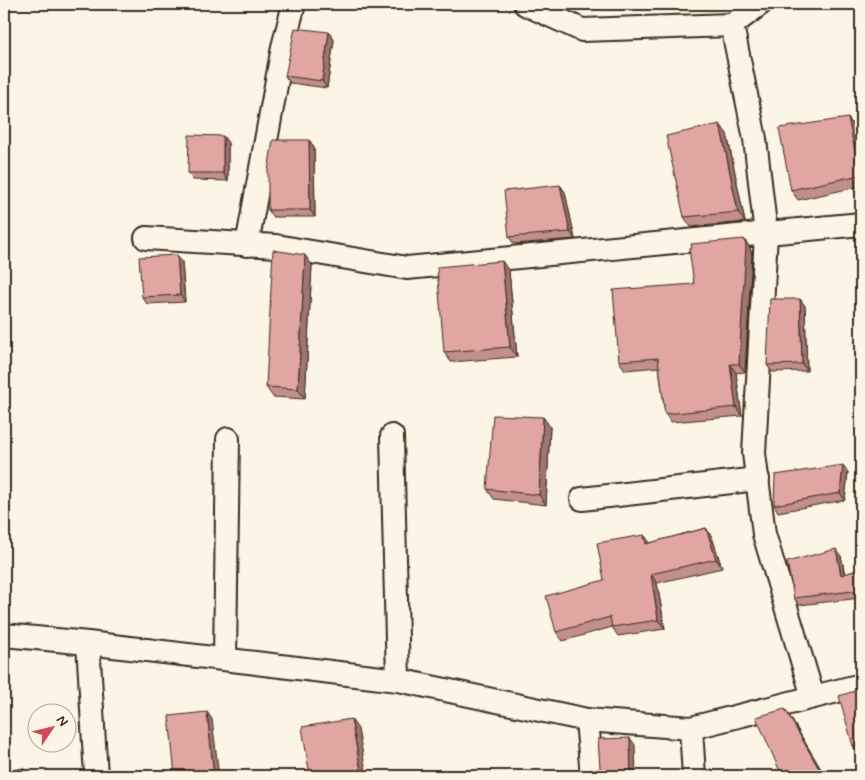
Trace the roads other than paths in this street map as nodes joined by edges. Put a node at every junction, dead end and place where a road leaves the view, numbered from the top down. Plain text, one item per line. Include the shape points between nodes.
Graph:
1 (294, 4) edge
2 (525, 4) edge
3 (760, 4) edge
4 (732, 25) junction
5 (861, 224) edge
6 (766, 234) junction
7 (146, 238) dead end
8 (247, 245) junction
9 (392, 436) dead end
10 (228, 439) dead end
11 (758, 479) junction
12 (582, 499) dead end
13 (4, 635) edge
14 (88, 643) junction
15 (226, 659) junction
16 (398, 680) junction
17 (861, 685) edge
18 (813, 697) junction
19 (587, 720) junction
20 (692, 728) junction
21 (96, 776) edge
22 (592, 776) edge
23 (694, 776) edge

1 - 8 street via 283,47
2 - 4 street via 582,30
3 - 4 street
4 - 6 street via 755,139
5 - 6 street
6 - 8 street via 407,268 276,246
6 - 11 street via 754,453
7 - 8 street
9 - 16 street
10 - 15 street
11 - 12 street
11 - 18 street via 764,534
13 - 14 street
14 - 15 street
14 - 21 street
15 - 16 street
16 - 19 street
17 - 18 street
18 - 20 street
19 - 20 street
19 - 22 street
20 - 23 street

